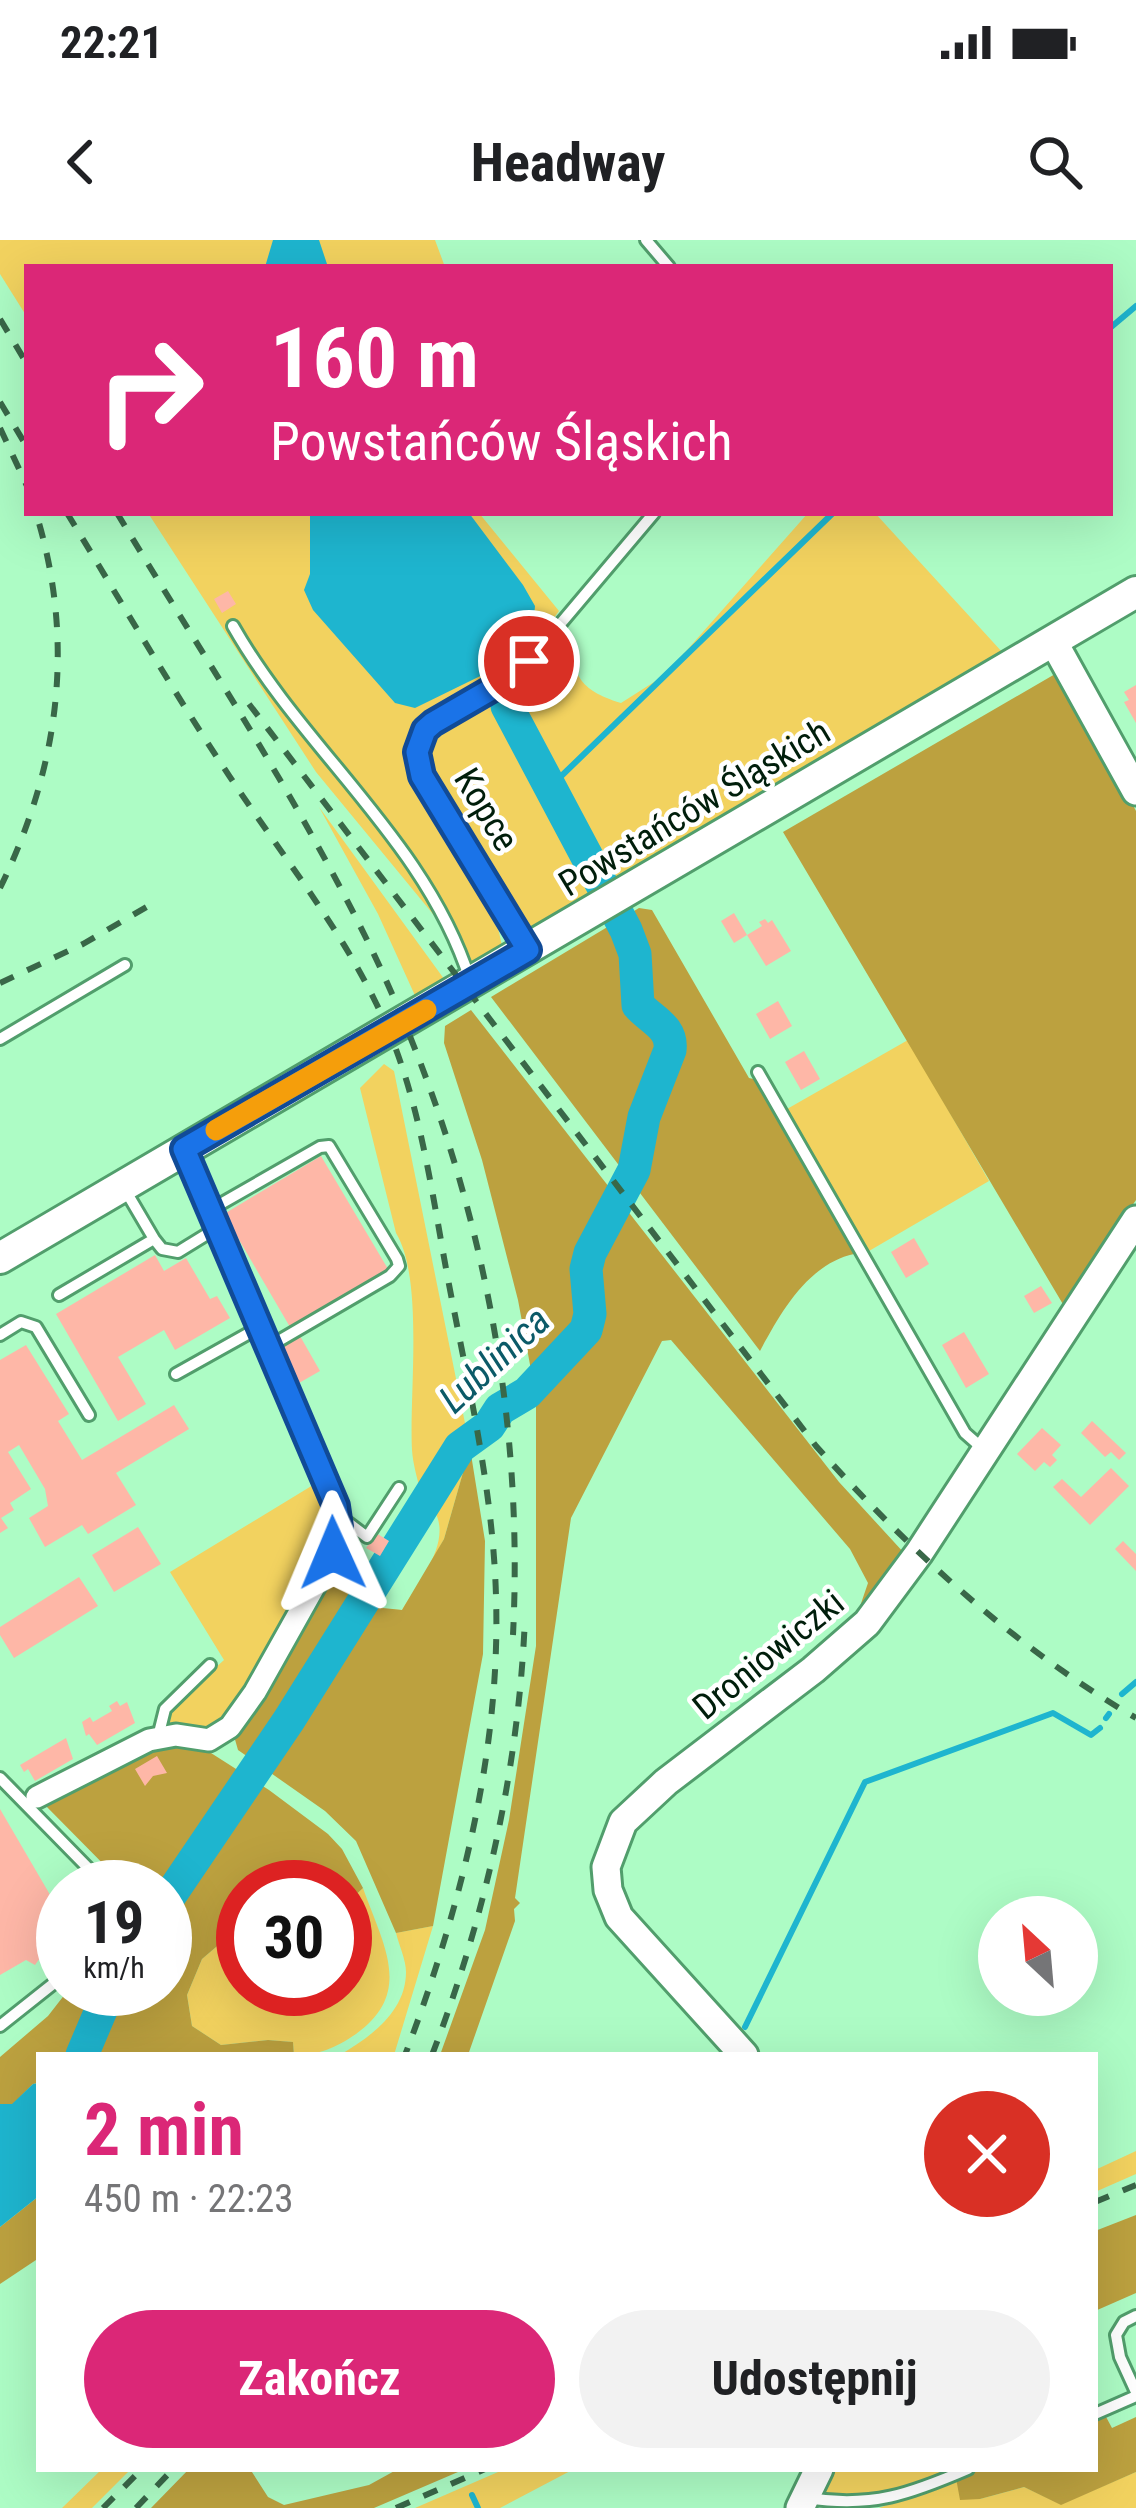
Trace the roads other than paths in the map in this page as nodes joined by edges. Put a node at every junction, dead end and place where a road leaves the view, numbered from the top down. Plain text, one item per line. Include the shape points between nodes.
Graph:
1 (646, 240) edge
2 (666, 264) edge
3 (651, 516) edge
4 (1136, 592) edge
5 (232, 626) dead end
6 (1053, 641) junction
7 (1136, 791) edge
8 (528, 950) junction
9 (125, 965) dead end
10 (471, 983) junction
11 (0, 1039) edge
12 (758, 1072) dead end
13 (184, 1149) junction
14 (122, 1185) junction
15 (214, 1219) junction
16 (1136, 1220) edge
17 (154, 1239) junction
18 (0, 1258) edge
19 (59, 1295) dead end
20 (0, 1335) edge
21 (264, 1337) junction
22 (176, 1375) dead end
23 (89, 1415) dead end
24 (984, 1450) junction
25 (399, 1488) dead end
26 (339, 1516) junction
27 (209, 1665) dead end
28 (158, 1737) junction
29 (0, 1778) edge
30 (31, 1801) junction
31 (81, 1860) edge
32 (36, 1997) edge
33 (0, 2026) edge
34 (741, 2052) edge
35 (1136, 2316) edge
36 (1136, 2394) edge
37 (1098, 2413) edge
38 (817, 2472) edge
39 (960, 2472) edge
40 (802, 2502) edge

1 - 2 lane
3 - 8 lane, Kopce via 525,665 433,723 417,752 429,790
4 - 6 main road
5 - 10 lane via 285,707 433,891
6 - 7 street
6 - 8 main road, Powstańców Śląskich
8 - 10 main road, Powstańców Śląskich
9 - 11 lane
10 - 13 main road, Powstańców Śląskich
12 - 24 lane via 965,1433
13 - 14 main road, Powstańców Śląskich
13 - 15 street
14 - 17 lane
14 - 18 main road, Powstańców Śląskich
15 - 17 lane via 178,1252
15 - 21 street
15 - 21 lane via 328,1146 397,1259 390,1276
16 - 24 street, Droniowiczki
17 - 19 lane
20 - 23 lane via 21,1322 36,1327
21 - 22 lane
21 - 26 street
24 - 34 street, Droniowiczki via 866,1623 643,1801 612,1842 606,1878 619,1917
25 - 26 lane via 367,1537
26 - 28 street via 333,1553 230,1727 208,1740
27 - 28 lane via 165,1709
28 - 30 street
29 - 30 lane
30 - 31 lane
32 - 33 lane
35 - 36 lane via 1116,2336
36 - 37 lane
38 - 40 street
39 - 40 lane via 870,2506

